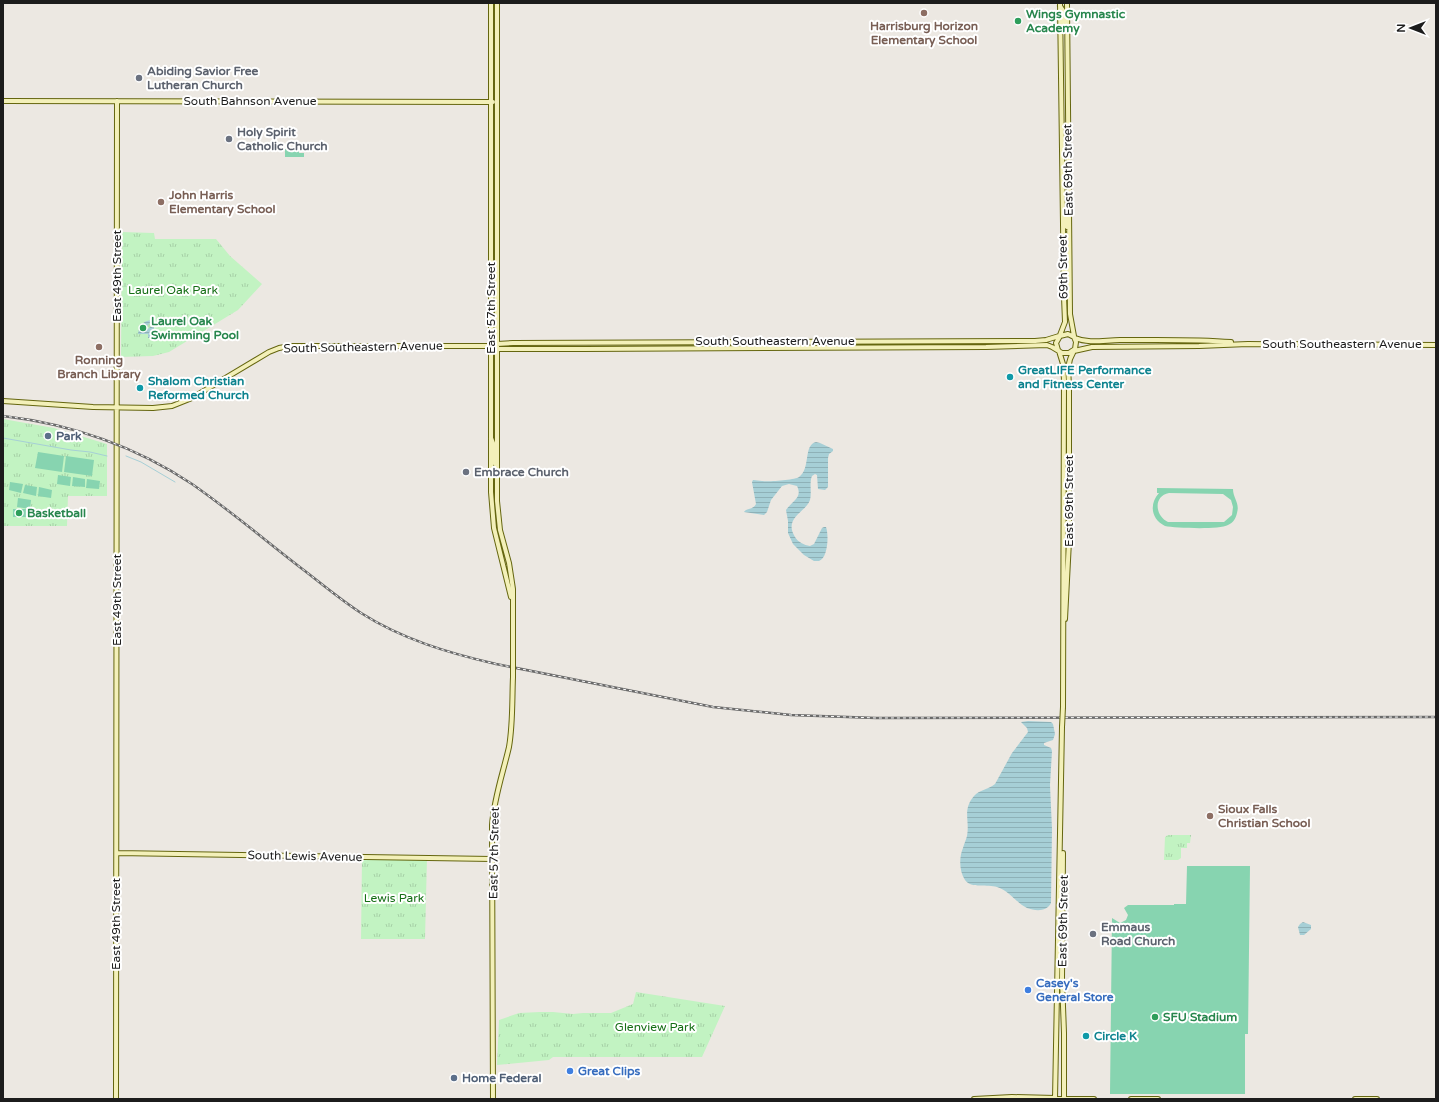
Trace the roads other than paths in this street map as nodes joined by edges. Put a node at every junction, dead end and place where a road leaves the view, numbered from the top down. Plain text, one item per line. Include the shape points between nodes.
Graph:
1 (491, 3) edge
2 (497, 3) edge
3 (1067, 3) edge
4 (1060, 4) edge
5 (1067, 39) junction
6 (3, 101) edge
7 (117, 101) junction
8 (492, 102) junction
9 (497, 102) junction
10 (1062, 186) junction
11 (1069, 228) junction
12 (1063, 237) junction
13 (1070, 284) junction
14 (1060, 336) junction
15 (1074, 337) junction
16 (497, 344) junction
17 (1248, 344) junction
18 (1436, 345) edge
19 (491, 346) junction
20 (497, 349) junction
21 (1059, 350) junction
22 (1074, 351) junction
23 (3, 401) edge
24 (117, 408) junction
25 (490, 438) junction
26 (497, 478) junction
27 (513, 610) junction
28 (1063, 653) junction
29 (1061, 838) junction
30 (117, 853) junction
31 (492, 859) junction
32 (1056, 1098) edge
33 (116, 1099) edge
34 (493, 1099) edge
35 (974, 1099) edge
36 (1064, 1099) edge
37 (1094, 1099) edge
38 (1131, 1099) edge
39 (1158, 1099) edge
40 (1355, 1099) edge
41 (1377, 1099) edge

1 - 8 main road, East 57th Street
2 - 9 main road, East 57th Street
3 - 5 main road, East 69th Street
4 - 5 main road via 1064,12
4 - 10 main road, 69th Street
5 - 11 main road, East 69th Street
6 - 7 main road, South Bahnson Avenue
7 - 8 main road, South Bahnson Avenue
7 - 24 main road, East 49th Street
8 - 9 main road, South Bahnson Avenue
8 - 19 main road, East 57th Street
9 - 16 main road, East 57th Street
10 - 11 main road via 1066,224
10 - 12 main road, 69th Street
11 - 13 main road, East 69th Street
12 - 13 main road via 1066,240
12 - 14 main road, 69th Street via 1065,322
13 - 15 main road, East 69th Street via 1070,320
14 - 15 main road via 1066,334
14 - 16 main road, South Southeastern Avenue via 1035,341
14 - 21 main road via 1056,343
15 - 17 main road, South Southeastern Avenue via 1086,342 1117,340
15 - 22 main road
16 - 19 main road, South Southeastern Avenue
16 - 20 main road, East 57th Street
17 - 18 main road, South Southeastern Avenue
17 - 22 main road, South Southeastern Avenue via 1092,347
19 - 20 main road, South Southeastern Avenue
19 - 24 main road, South Southeastern Avenue via 286,347 269,352 182,403 162,408
19 - 25 main road, East 57th Street
20 - 21 main road, South Southeastern Avenue via 1046,345
20 - 26 main road, East 57th Street
21 - 22 main road via 1067,354
21 - 28 main road, East 69th Street via 1064,380
22 - 28 main road, East 69th Street via 1068,364 1069,537
23 - 24 main road, South Southeastern Avenue
24 - 30 main road, East 49th Street
25 - 26 main road via 493,443
25 - 27 main road, East 57th Street via 492,518
26 - 27 main road, East 57th Street via 499,520 513,581
27 - 31 main road, East 57th Street, bridge via 511,729 494,810
28 - 29 main road, East 69th Street, bridge
29 - 32 main road, East 69th Street
29 - 36 main road, East 69th Street
30 - 31 main road, South Lewis Avenue
30 - 33 main road, East 49th Street
31 - 34 main road, East 57th Street
32 - 35 main road
32 - 36 main road
36 - 37 main road
38 - 39 main road
40 - 41 main road

